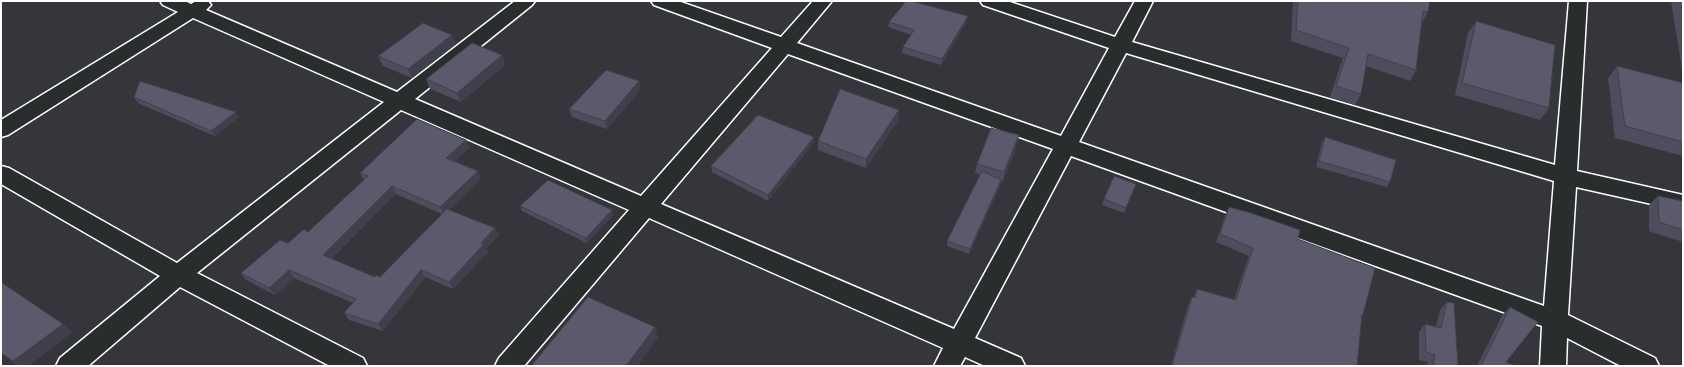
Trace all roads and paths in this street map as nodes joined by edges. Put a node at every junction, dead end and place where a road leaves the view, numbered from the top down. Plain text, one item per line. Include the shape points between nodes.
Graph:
1 (169, 1) edge
2 (526, 1) edge
3 (660, 1) edge
4 (823, 1) edge
5 (989, 1) edge
6 (1144, 1) edge
7 (1578, 1) edge
8 (200, 6) edge
9 (785, 45) junction
10 (1121, 45) junction
11 (399, 100) junction
12 (1, 130) edge
13 (1066, 145) junction
14 (1, 174) edge
15 (1565, 176) junction
16 (1683, 203) edge
17 (645, 207) junction
18 (178, 275) junction
19 (1555, 320) junction
20 (959, 343) junction
21 (69, 366) edge
22 (354, 366) edge
23 (508, 366) edge
24 (946, 366) edge
25 (1012, 366) edge
26 (1553, 366) edge
27 (1646, 366) edge

1 - 8 street
2 - 11 street
3 - 9 street
4 - 9 street
5 - 10 street
6 - 10 street
7 - 15 street
8 - 11 street
8 - 12 street
9 - 13 street
9 - 17 street
10 - 13 street
10 - 15 street
11 - 17 street
11 - 18 street
13 - 19 street
13 - 20 street
14 - 18 street
15 - 16 street
15 - 19 street
17 - 20 street
17 - 23 street
18 - 21 street
18 - 22 street
19 - 26 street
19 - 27 street
20 - 24 street
20 - 25 street

